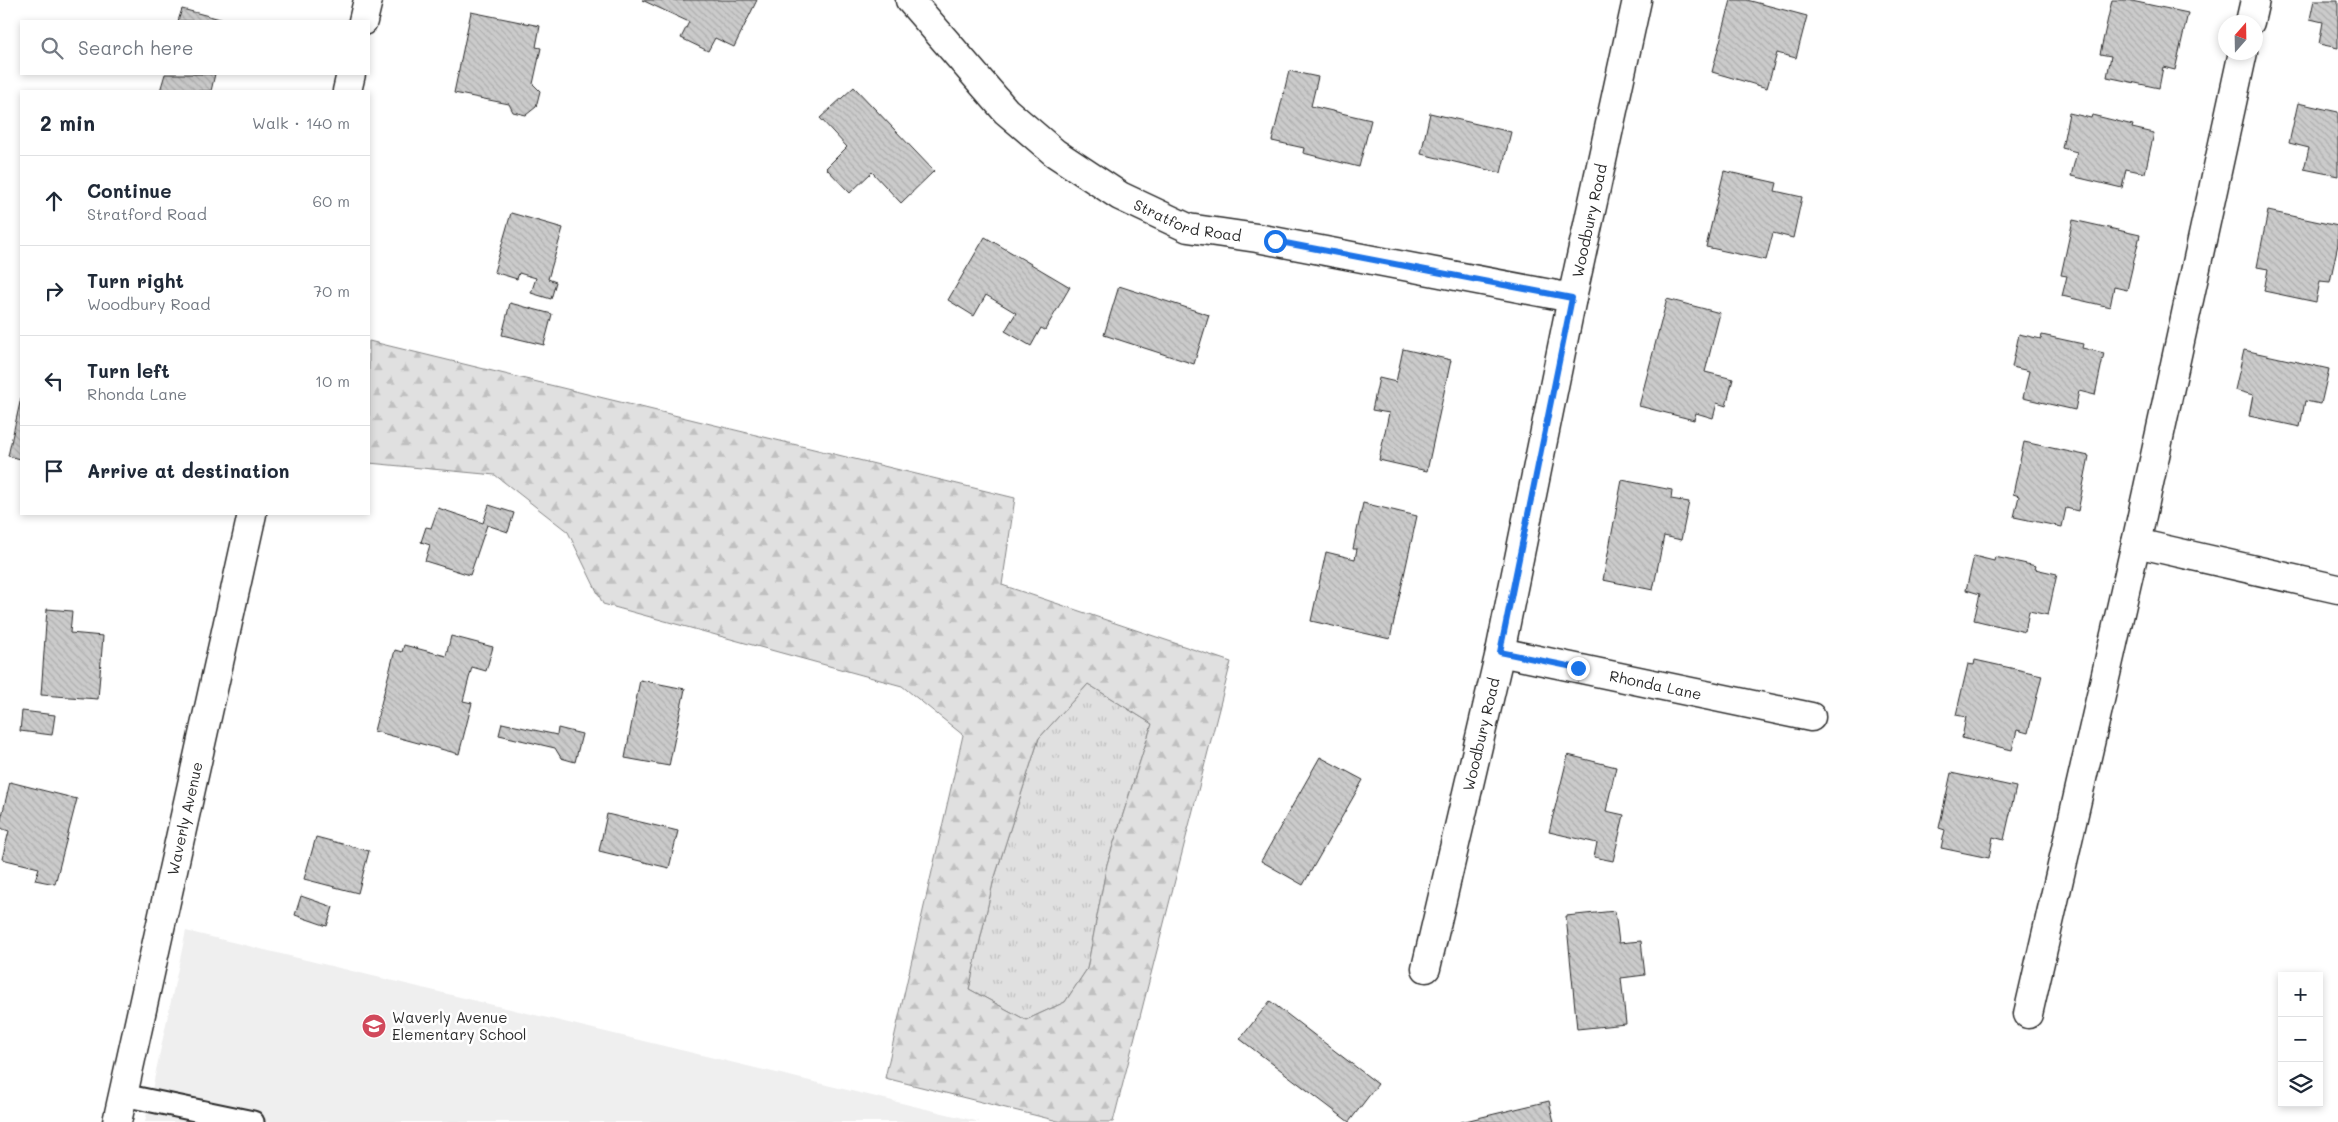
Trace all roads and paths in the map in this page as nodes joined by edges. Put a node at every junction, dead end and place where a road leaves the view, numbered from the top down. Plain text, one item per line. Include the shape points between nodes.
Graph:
1 (368, 0) edge
2 (910, 0) edge
3 (1637, 0) edge
4 (2255, 0) edge
5 (2252, 15) edge
6 (363, 20) edge
7 (2241, 60) edge
8 (351, 75) edge
9 (347, 90) edge
10 (1572, 298) junction
11 (252, 515) edge
12 (2136, 543) junction
13 (2338, 589) edge
14 (1500, 652) junction
15 (1811, 717) dead end
16 (1426, 968) dead end
17 (2028, 1014) dead end
18 (123, 1095) junction
19 (117, 1122) edge
20 (253, 1122) edge

1 - 6 street
2 - 10 street, Stratford Road via 1006,111 1055,153 1120,196 1188,228 1257,238
3 - 10 street, Woodbury Road
4 - 5 street
7 - 12 street
8 - 9 street
10 - 14 street, Woodbury Road
11 - 18 street, Waverly Avenue
12 - 13 street
12 - 17 street
14 - 15 street, Rhonda Lane
14 - 16 street, Woodbury Road
18 - 19 street, Waverly Avenue
18 - 20 lane

